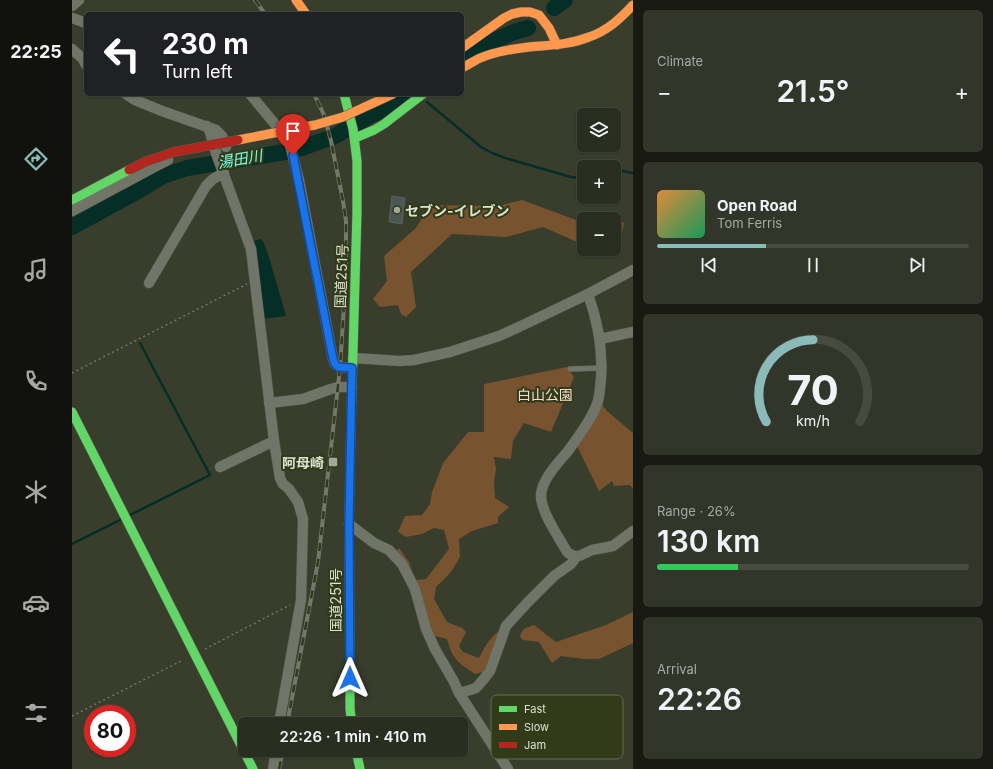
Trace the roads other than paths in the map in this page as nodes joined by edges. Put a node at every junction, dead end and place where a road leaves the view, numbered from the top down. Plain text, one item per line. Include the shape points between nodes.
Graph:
1 (79, 0) edge
2 (296, 0) edge
3 (633, 5) edge
4 (72, 6) edge
5 (305, 12) edge
6 (72, 18) edge
7 (84, 21) edge
8 (557, 45) junction
9 (464, 47) edge
10 (72, 49) edge
11 (84, 59) edge
12 (464, 67) edge
13 (129, 96) edge
14 (252, 96) edge
15 (345, 96) edge
16 (389, 96) edge
17 (421, 96) edge
18 (207, 126) junction
19 (354, 134) junction
20 (287, 139) junction
21 (226, 148) junction
22 (215, 152) junction
23 (223, 170) junction
24 (72, 200) edge
25 (72, 211) edge
26 (633, 270) edge
27 (149, 283) dead end
28 (588, 294) junction
29 (633, 332) edge
30 (600, 339) junction
31 (353, 358) junction
32 (352, 368) junction
33 (602, 368) junction
34 (570, 369) dead end
35 (352, 387) junction
36 (269, 403) junction
37 (72, 412) edge
38 (274, 441) junction
39 (220, 467) dead end
40 (349, 524) junction
41 (633, 531) edge
42 (574, 556) junction
43 (459, 693) junction
44 (281, 717) edge
45 (351, 717) edge
46 (491, 743) edge
47 (275, 757) edge
48 (357, 757) edge
49 (502, 759) edge
50 (253, 769) edge
51 (273, 769) edge
52 (360, 769) edge
53 (508, 769) edge

1 - 4 street
2 - 5 main road
3 - 8 main road via 602,32 579,41
6 - 7 street
8 - 9 main road via 539,15 521,12 504,18
8 - 12 main road via 518,48 478,59
10 - 11 street
13 - 18 street via 162,111
14 - 20 street
15 - 19 main road, 国道251号
16 - 24 main road, bridge via 342,117 315,125 174,152 147,161
17 - 19 main road via 374,130
18 - 21 street via 222,136
18 - 22 street
19 - 31 main road, 国道251号 via 358,161
20 - 21 street
20 - 32 street via 293,155 333,359 338,367
21 - 22 street
22 - 23 street
22 - 25 street via 169,160
23 - 27 street via 206,186
23 - 36 street via 251,249
26 - 28 street
28 - 30 street
28 - 31 street via 499,336 450,352 400,361
29 - 30 street
30 - 33 street
31 - 32 main road, 国道251号
32 - 35 main road, 国道251号
33 - 34 lane
33 - 42 street via 600,390 590,419 551,472 541,494 545,513 567,552
35 - 36 street via 331,388 303,399
35 - 40 main road, 国道251号
36 - 38 street
37 - 50 main road
38 - 39 street
38 - 44 street via 280,478 298,502 303,519 301,600
40 - 43 street via 374,543 389,550 402,564 415,589 426,629
40 - 45 main road, 国道251号
41 - 42 street via 613,546
42 - 43 street via 571,564 554,576 506,626 490,671 483,680 476,688
43 - 46 street
47 - 51 street
48 - 52 main road
49 - 53 street

